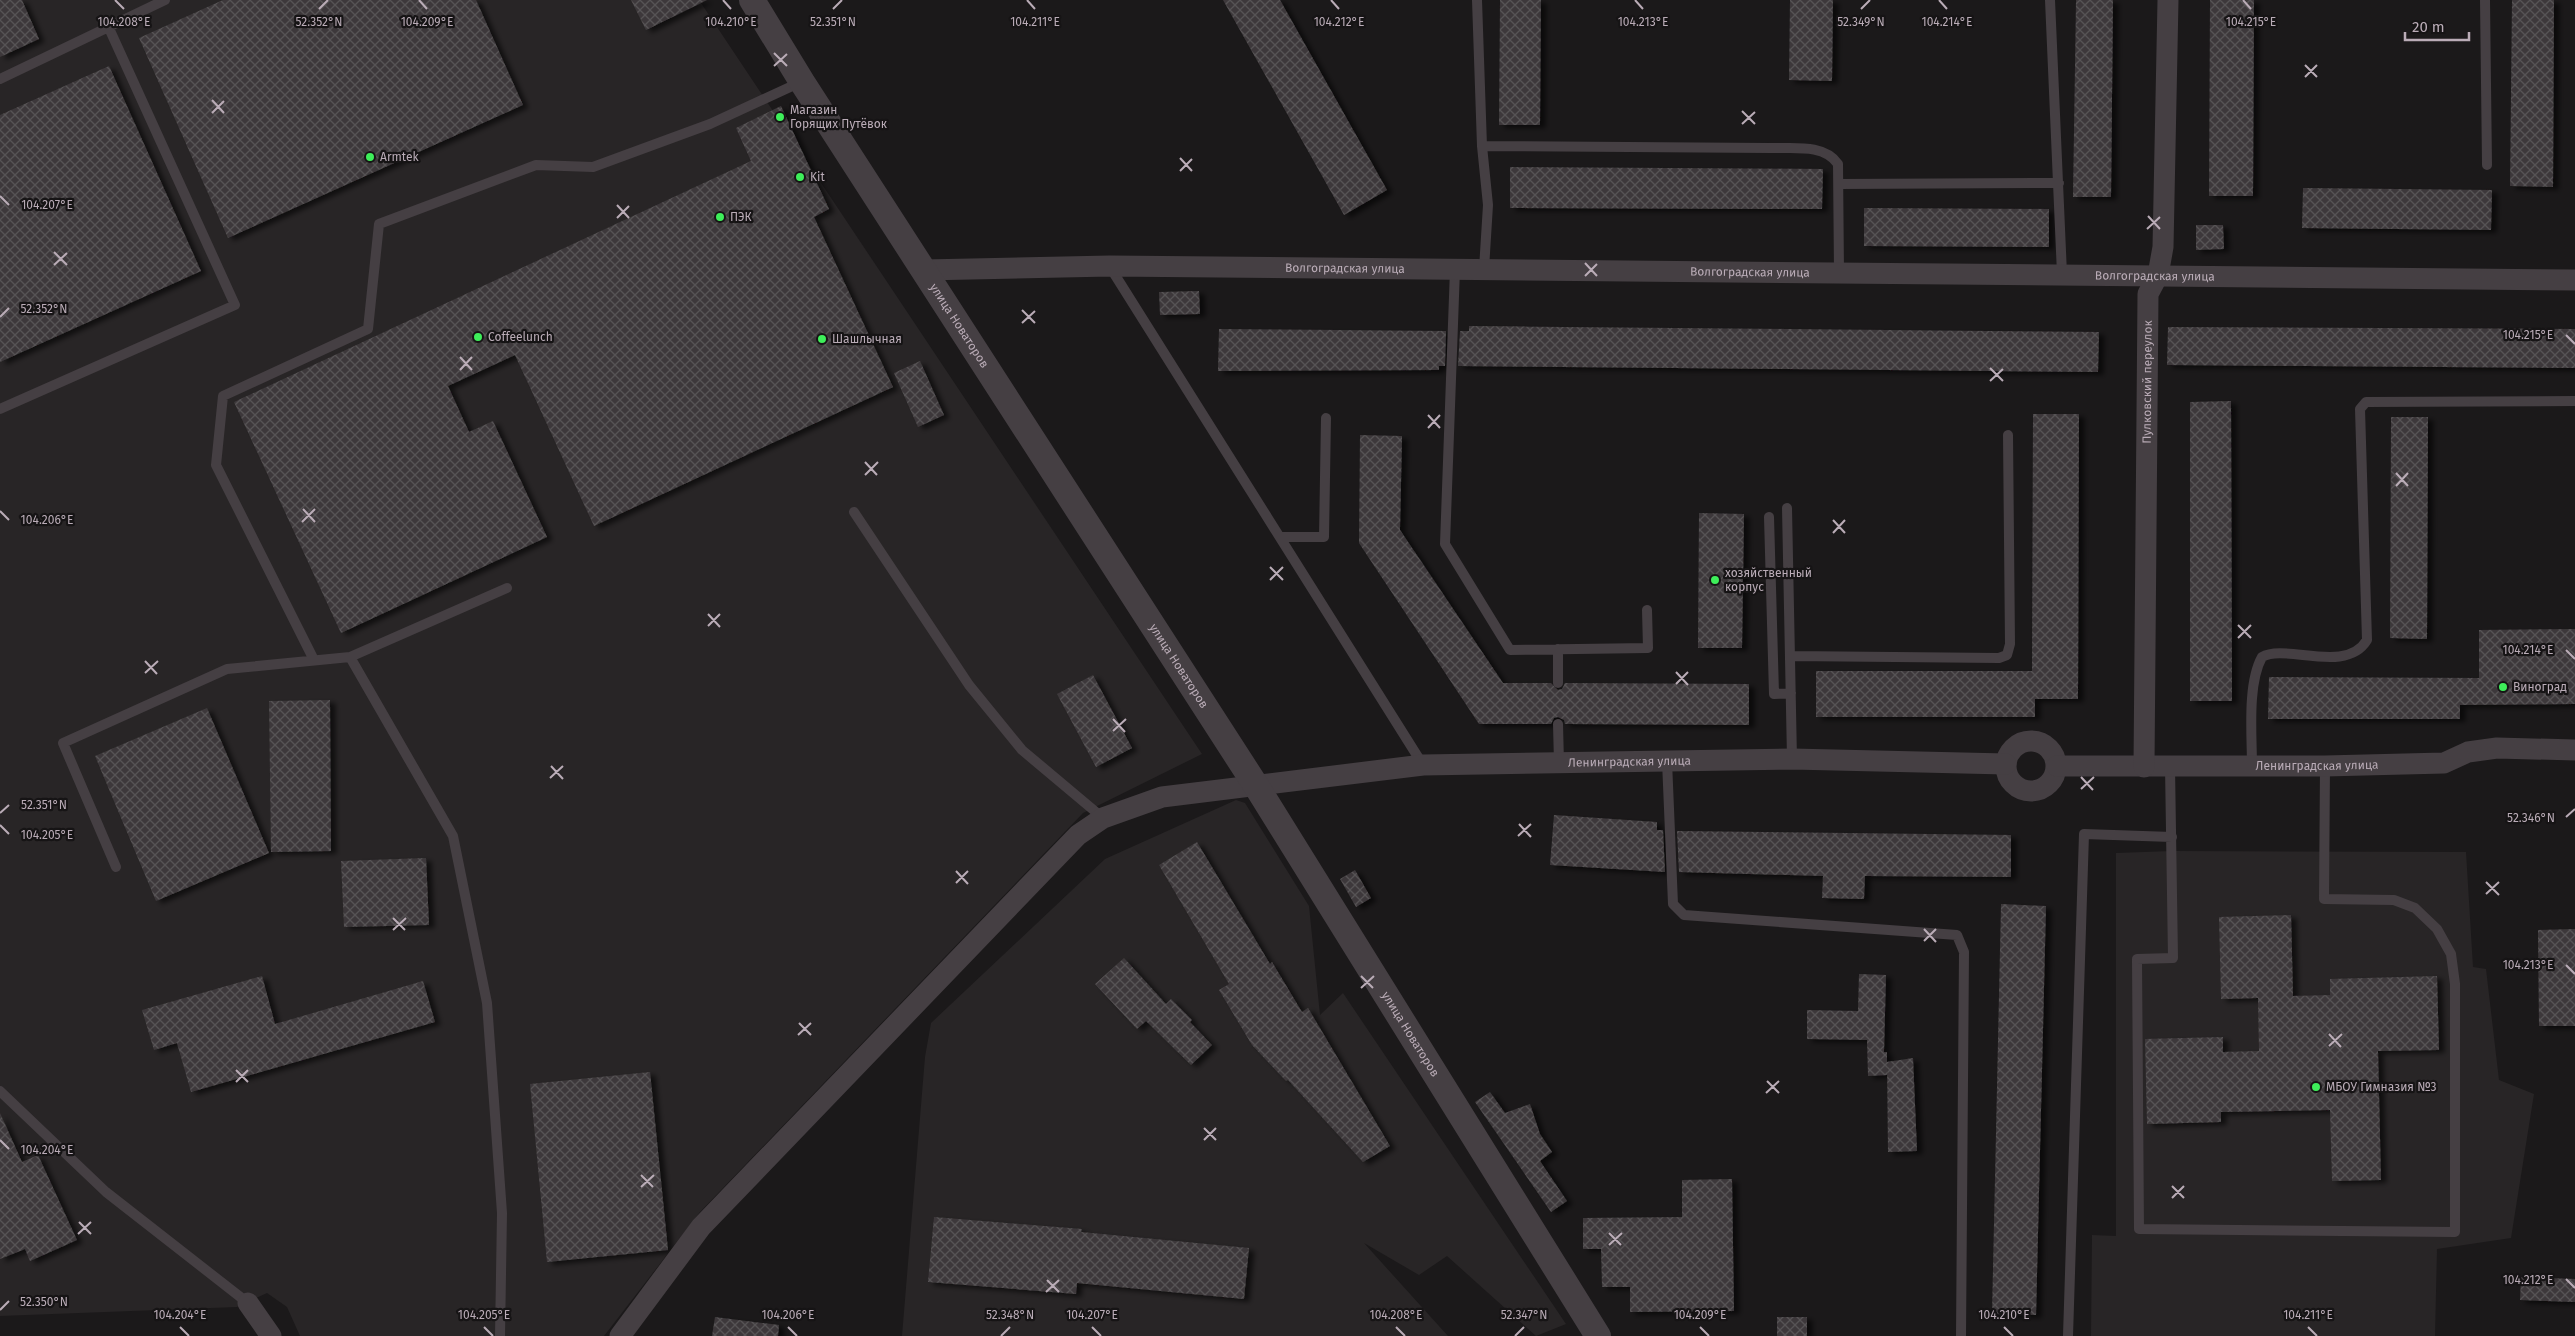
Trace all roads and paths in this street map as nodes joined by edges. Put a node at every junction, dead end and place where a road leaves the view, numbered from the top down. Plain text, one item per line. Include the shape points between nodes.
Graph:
1 (165, 0) edge
2 (752, 0) edge
3 (1477, 0) edge
4 (2050, 0) edge
5 (2168, 0) edge
6 (2485, 0) edge
7 (108, 26) junction
8 (0, 79) edge
9 (802, 82) junction
10 (1482, 146) junction
11 (2487, 166) dead end
12 (2060, 183) junction
13 (1839, 184) junction
14 (1110, 266) junction
15 (1455, 269) junction
16 (1484, 269) junction
17 (924, 270) junction
18 (1839, 272) junction
19 (2062, 274) junction
20 (2158, 275) junction
21 (2575, 280) edge
22 (2575, 401) edge
23 (0, 409) edge
24 (1326, 418) dead end
25 (2008, 435) dead end
26 (1787, 508) dead end
27 (854, 512) dead end
28 (1769, 517) dead end
29 (1281, 537) junction
30 (507, 588) dead end
31 (1647, 610) dead end
32 (1558, 649) junction
33 (1790, 656) junction
34 (350, 657) junction
35 (314, 660) junction
36 (1558, 683) dead end
37 (1791, 694) junction
38 (1558, 724) dead end
39 (2575, 750) edge
40 (1792, 759) junction
41 (1666, 761) junction
42 (1559, 762) junction
43 (2006, 764) junction
44 (1424, 765) junction
45 (2057, 766) junction
46 (2326, 766) junction
47 (2144, 767) junction
48 (2170, 767) junction
49 (2252, 767) junction
50 (1255, 784) junction
51 (1103, 818) junction
52 (2172, 837) junction
53 (116, 867) dead end
54 (0, 1091) edge
55 (248, 1303) joint
56 (271, 1336) edge
57 (500, 1336) edge
58 (620, 1336) edge
59 (1598, 1336) edge
60 (1962, 1336) edge
61 (2068, 1336) edge

1 - 7 lane
2 - 9 street, улица Новаторов
3 - 10 lane
4 - 12 lane
5 - 20 street, Пулковский переулок via 2163,247
6 - 11 lane
7 - 8 lane
7 - 23 lane via 235,305
9 - 17 street, улица Новаторов
9 - 35 lane via 710,124 593,166 536,165 379,224 368,328 223,396 216,465
10 - 13 lane via 1811,149 1834,158 1838,164
10 - 16 lane via 1488,205
12 - 13 lane
12 - 19 lane
13 - 18 lane
14 - 15 street, Волгоградская улица
14 - 17 street, Волгоградская улица
14 - 29 lane
15 - 16 street, Волгоградская улица
15 - 32 lane via 1445,544 1510,650
16 - 18 street, Волгоградская улица
17 - 50 street, улица Новаторов
18 - 19 street, Волгоградская улица
19 - 20 street, Волгоградская улица
20 - 21 street, Волгоградская улица
20 - 47 street, Пулковский переулок via 2148,294
22 - 49 lane via 2366,402 2360,409 2367,640 2362,649 2340,656 2321,658 2275,654 2262,657 2254,682
24 - 29 lane via 1324,537
25 - 33 lane via 2010,644 2006,655 1999,658
26 - 33 lane
27 - 51 lane via 969,685 1022,750
28 - 37 lane via 1774,694
29 - 44 lane
30 - 34 lane
31 - 32 lane via 1648,648
32 - 36 lane
33 - 37 lane
34 - 35 lane
34 - 57 lane via 453,836 486,1003 502,1213
35 - 53 lane via 227,669 63,743
37 - 40 lane
38 - 42 lane
39 - 46 street, Ленинградская улица via 2497,748 2468,752 2444,763
40 - 41 street, Ленинградская улица
40 - 43 street, Ленинградская улица
41 - 42 street, Ленинградская улица
41 - 60 lane via 1673,904 1684,915 1957,934 1964,952
42 - 44 street, Ленинградская улица
43 - 45 street via 2014,747 2032,741 2050,749
43 - 45 street via 2011,781 2017,787 2035,792 2050,783
44 - 50 street, Ленинградская улица
45 - 47 street, Ленинградская улица
46 - 49 street, Ленинградская улица
46 - 52 lane via 2324,900 2394,900 2416,908 2436,928 2451,954 2455,984 2455,1232 2139,1229 2137,959 2173,958
47 - 48 street, Ленинградская улица
48 - 49 street, Ленинградская улица
48 - 52 lane
50 - 51 street, Ленинградская улица via 1162,797
50 - 59 street, улица Новаторов
51 - 58 street, Ленинградская улица via 1078,835 701,1227
52 - 61 lane via 2084,834
54 - 55 lane via 106,1192
55 - 56 street

